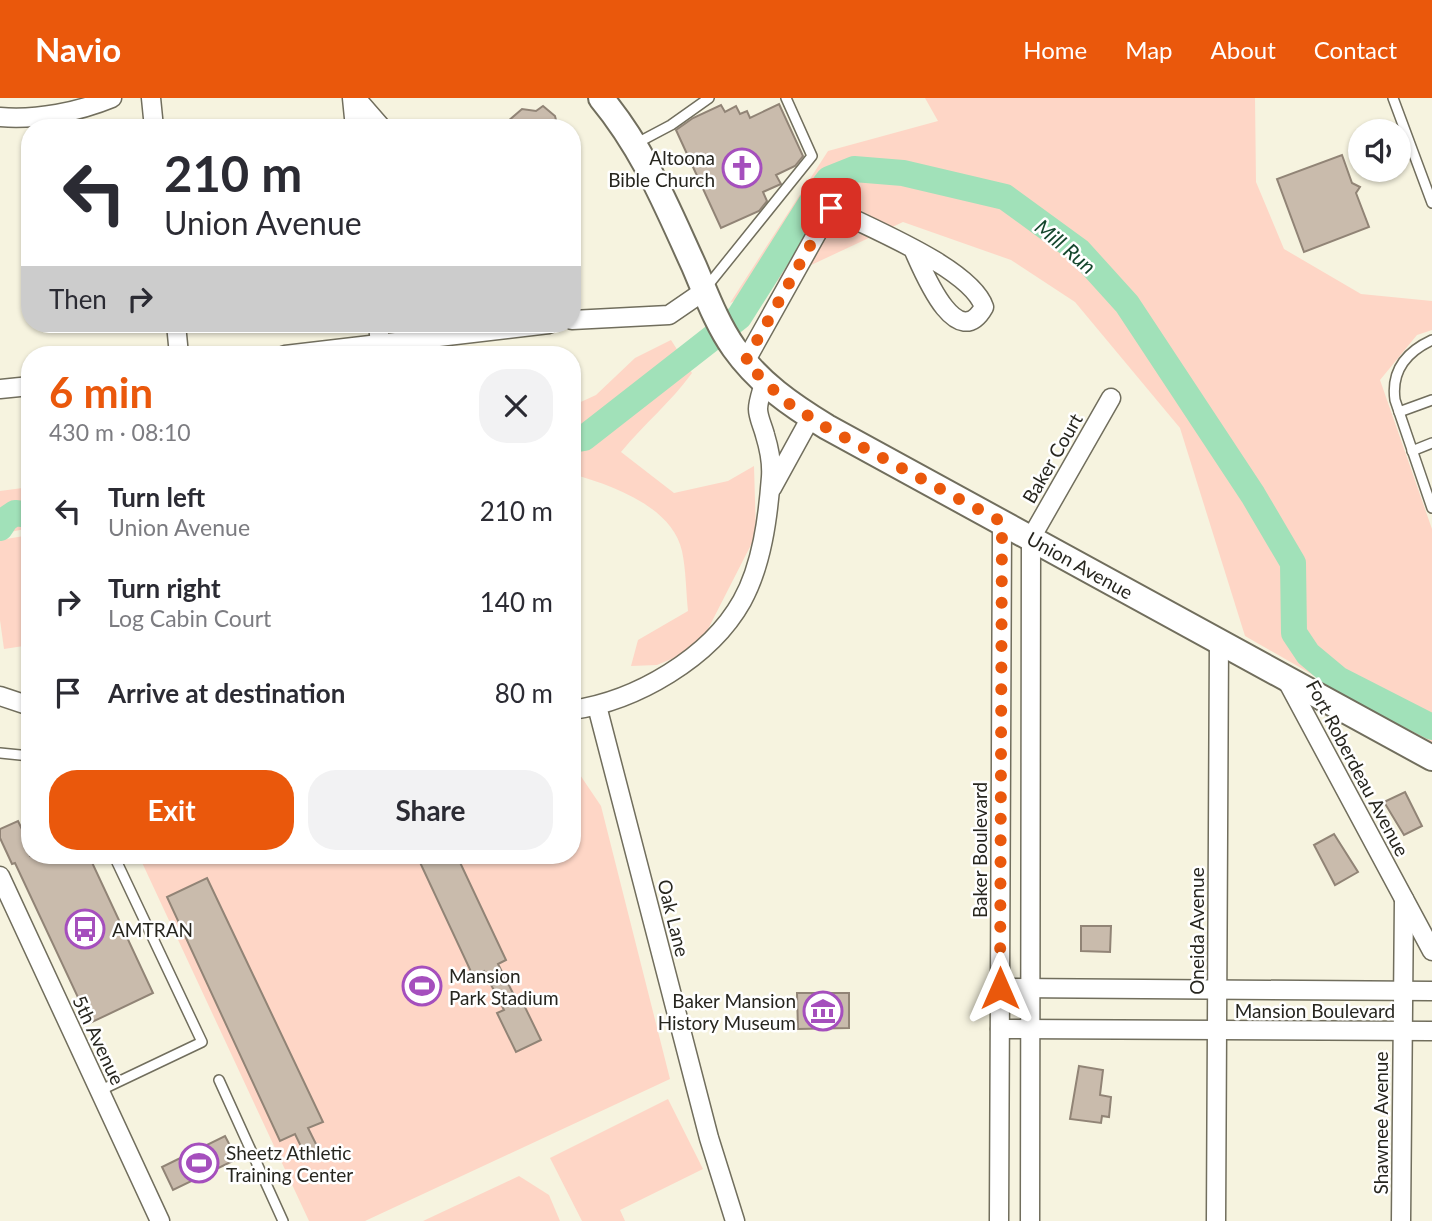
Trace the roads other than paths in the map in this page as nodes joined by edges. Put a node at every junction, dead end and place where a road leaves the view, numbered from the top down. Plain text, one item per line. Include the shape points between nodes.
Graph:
1 (112, 98) edge
2 (150, 98) edge
3 (354, 98) edge
4 (601, 98) edge
5 (709, 98) edge
6 (786, 98) edge
7 (1393, 98) edge
8 (0, 117) edge
9 (153, 119) edge
10 (355, 119) edge
11 (374, 119) edge
12 (636, 144) junction
13 (1432, 203) edge
14 (914, 251) dead end
15 (704, 290) junction
16 (581, 320) edge
17 (378, 333) edge
18 (473, 333) edge
19 (1432, 340) edge
20 (380, 344) junction
21 (363, 346) edge
22 (745, 362) junction
23 (764, 383) junction
24 (21, 387) edge
25 (0, 389) edge
26 (1111, 398) dead end
27 (1432, 400) edge
28 (1399, 412) junction
29 (811, 418) junction
30 (1432, 443) edge
31 (1412, 451) junction
32 (1429, 489) edge
33 (769, 492) junction
34 (1432, 508) edge
35 (1002, 522) junction
36 (1031, 538) junction
37 (1220, 640) junction
38 (1286, 679) junction
39 (0, 696) edge
40 (21, 703) edge
41 (597, 706) junction
42 (581, 709) edge
43 (0, 753) edge
44 (21, 755) edge
45 (1432, 758) edge
46 (118, 864) edge
47 (0, 876) edge
48 (1404, 899) junction
49 (1432, 951) edge
50 (1000, 988) junction
51 (1030, 989) junction
52 (1402, 990) junction
53 (1217, 991) junction
54 (1432, 991) edge
55 (1000, 1029) junction
56 (1030, 1030) junction
57 (1217, 1030) junction
58 (1402, 1031) junction
59 (1432, 1031) edge
60 (219, 1080) dead end
61 (99, 1091) junction
62 (160, 1221) edge
63 (283, 1221) edge
64 (734, 1221) edge
65 (999, 1221) edge
66 (1030, 1221) edge
67 (1216, 1221) edge
68 (1401, 1221) edge

1 - 8 street via 51,115
2 - 9 street
3 - 10 street
3 - 11 street
4 - 12 main road, Union Avenue
5 - 12 lane
6 - 15 lane via 812,156
7 - 13 lane
12 - 15 main road, Union Avenue
14 - 22 street via 831,208
15 - 16 street via 669,315
15 - 22 main road, Union Avenue
17 - 20 street
18 - 20 street
19 - 28 lane via 1410,352 1395,376
20 - 21 street
22 - 23 main road, Union Avenue
23 - 29 main road, Union Avenue
23 - 33 street via 758,410 771,458
24 - 25 street
26 - 36 street, Baker Court
27 - 28 lane
28 - 31 lane
29 - 33 street
29 - 35 main road, Union Avenue
30 - 31 lane
31 - 32 lane
32 - 34 lane
33 - 41 street via 752,576 732,617 673,669
35 - 36 main road, Union Avenue
35 - 50 street, Baker Boulevard
36 - 37 main road, Union Avenue
36 - 51 street
37 - 38 main road, Union Avenue
37 - 53 street, Oneida Avenue
38 - 45 main road, Union Avenue
38 - 48 street, Fort Roberdeau Avenue
39 - 40 street
41 - 42 street
41 - 64 street, Oak Lane
43 - 44 lane
46 - 61 lane via 202,1042
47 - 61 street, 5th Avenue
48 - 49 street, Fort Roberdeau Avenue
48 - 52 street, Shawnee Avenue
50 - 51 street, Mansion Boulevard
50 - 55 street, Baker Boulevard
51 - 53 street, Mansion Boulevard
51 - 56 street
52 - 53 street, Mansion Boulevard
52 - 54 street, Mansion Boulevard
52 - 58 street, Shawnee Avenue
53 - 57 street, Oneida Avenue
55 - 56 street, Mansion Boulevard
55 - 65 street, Baker Boulevard
56 - 57 street, Mansion Boulevard
56 - 66 street
57 - 58 street, Mansion Boulevard
57 - 67 street, Oneida Avenue
58 - 59 street, Mansion Boulevard
58 - 68 street, Shawnee Avenue
60 - 63 lane
61 - 62 street, 5th Avenue

